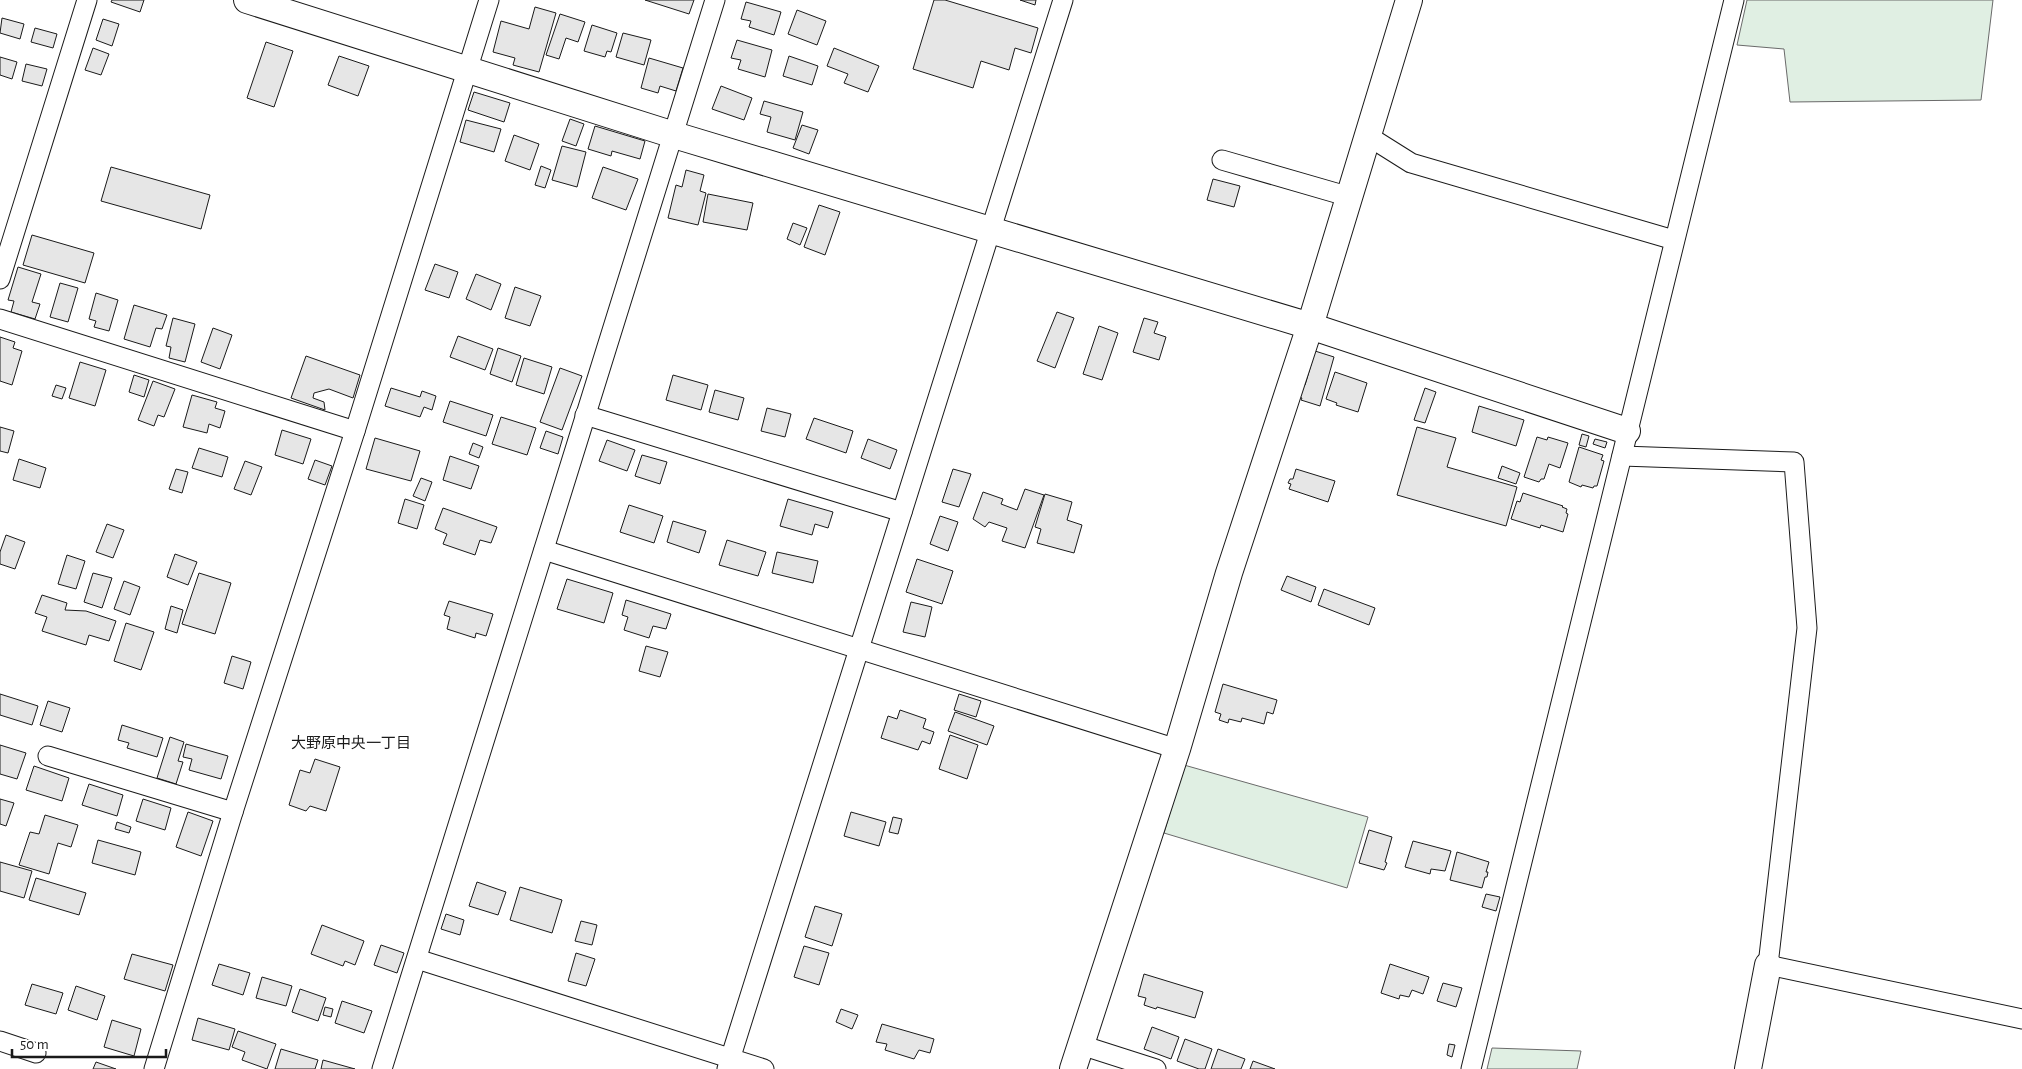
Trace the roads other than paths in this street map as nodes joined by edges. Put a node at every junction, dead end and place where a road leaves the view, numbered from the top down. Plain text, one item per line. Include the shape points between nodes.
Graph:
1 (87, 0) edge
2 (247, 0) edge
3 (490, 0) edge
4 (715, 0) edge
5 (1063, 0) edge
6 (1409, 0) edge
7 (1734, 0) edge
8 (468, 69) junction
9 (674, 135) junction
10 (1368, 136) junction
11 (1222, 160) dead end
12 (1350, 197) junction
13 (991, 230) junction
14 (1674, 240) junction
15 (0, 279) edge
16 (0, 319) edge
17 (1310, 326) junction
18 (585, 415) junction
19 (355, 431) junction
20 (1624, 443) junction
21 (902, 512) junction
22 (544, 550) junction
23 (859, 648) junction
24 (1176, 749) junction
25 (48, 756) dead end
26 (233, 812) junction
27 (417, 959) junction
28 (1768, 965) junction
29 (2022, 1019) edge
30 (0, 1041) edge
31 (1080, 1045) junction
32 (36, 1053) dead end
33 (729, 1064) edge
34 (154, 1069) edge
35 (382, 1069) edge
36 (764, 1069) edge
37 (1073, 1069) edge
38 (1156, 1069) edge
39 (1471, 1069) edge
40 (1748, 1069) edge

1 - 15 street
2 - 8 street
3 - 8 street
4 - 9 street
5 - 13 street
6 - 10 street
7 - 14 street
8 - 9 street
8 - 19 street
9 - 13 street
9 - 18 street
10 - 12 street
10 - 14 street via 1411,163
11 - 12 street
12 - 17 street
13 - 17 street
13 - 21 street
14 - 20 street
16 - 19 street
17 - 20 street
17 - 24 street via 1229,573
18 - 21 street
18 - 22 street
19 - 26 street
20 - 28 street via 1794,462 1808,628
20 - 39 street
21 - 23 street
22 - 23 street
22 - 27 street
23 - 24 street
23 - 33 street
24 - 31 street
25 - 26 street
26 - 34 street
27 - 33 street
27 - 35 street
28 - 29 street
28 - 40 street
30 - 32 street
31 - 37 street
31 - 38 street
33 - 36 street

